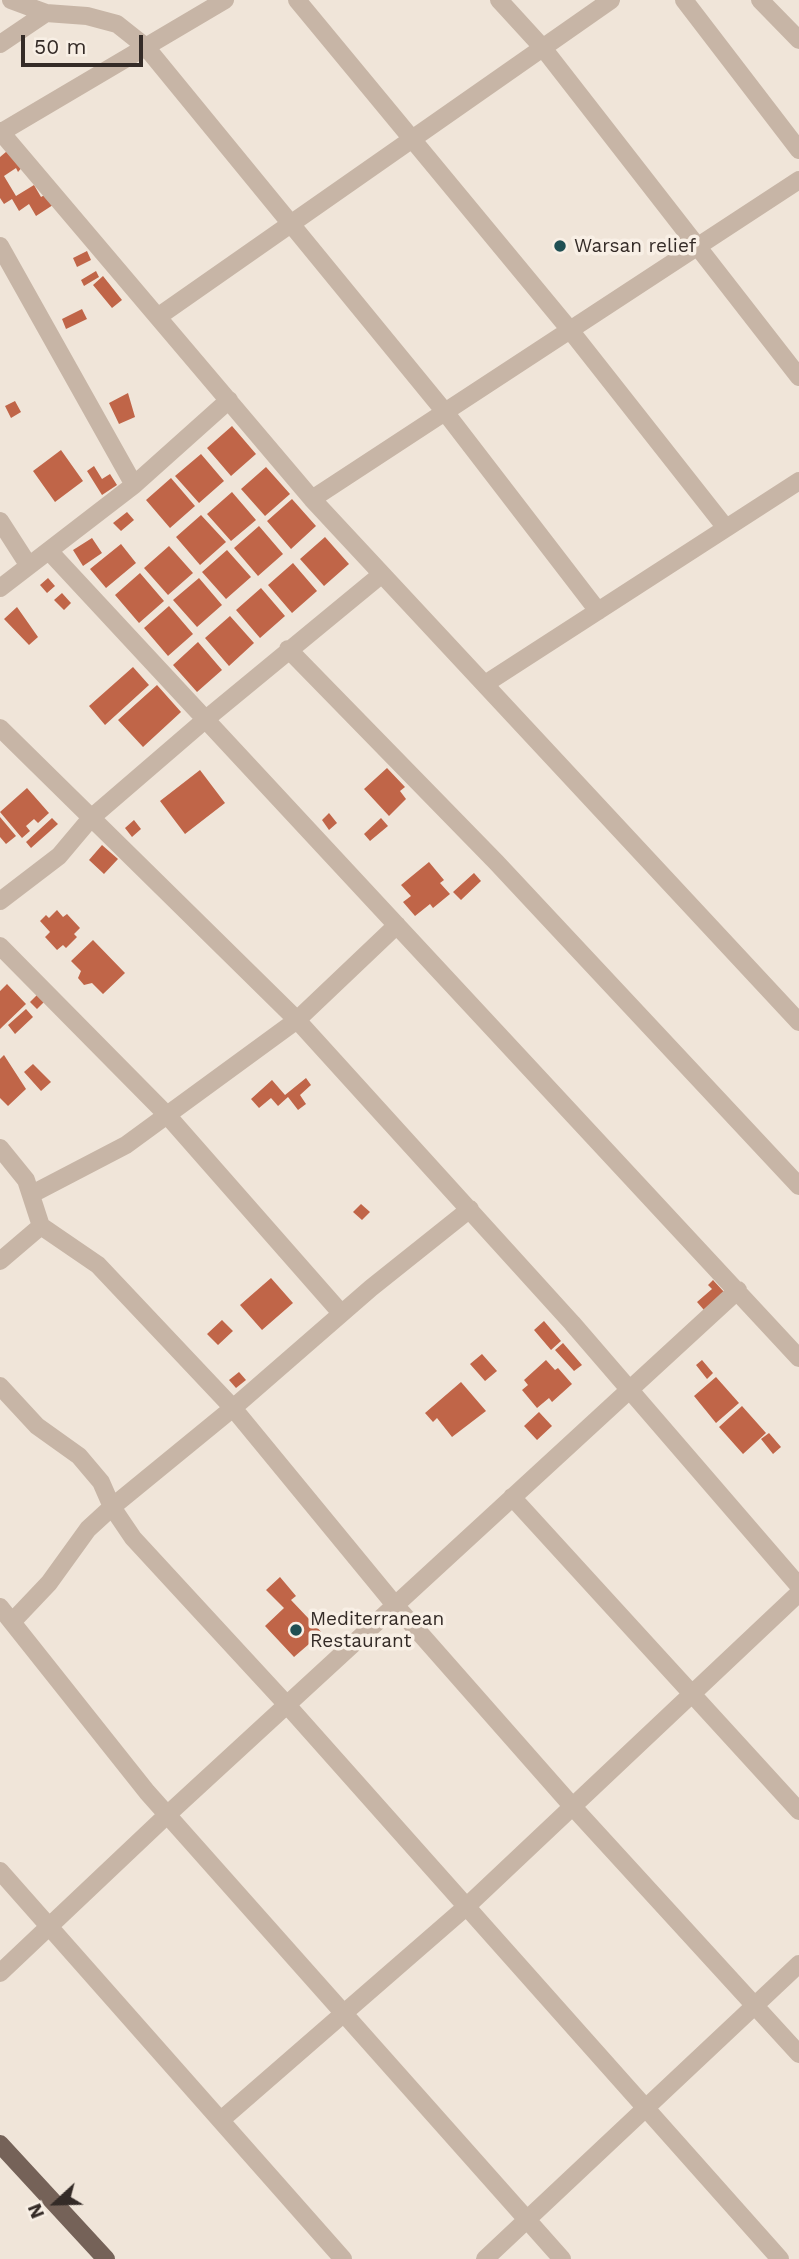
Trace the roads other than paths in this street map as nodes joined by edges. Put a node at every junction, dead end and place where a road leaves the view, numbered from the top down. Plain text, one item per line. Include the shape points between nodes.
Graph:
1 (11, 0) edge
2 (225, 0) edge
3 (297, 0) edge
4 (499, 0) edge
5 (611, 0) edge
6 (684, 0) edge
7 (760, 0) edge
8 (46, 13) junction
9 (799, 40) edge
10 (0, 44) edge
11 (146, 47) junction
12 (543, 48) junction
13 (0, 132) edge
14 (411, 142) junction
15 (799, 150) edge
16 (799, 180) edge
17 (289, 224) junction
18 (699, 245) junction
19 (0, 246) edge
20 (159, 316) junction
21 (570, 330) junction
22 (799, 377) edge
23 (229, 400) junction
24 (445, 412) junction
25 (799, 481) edge
26 (134, 485) junction
27 (312, 499) junction
28 (0, 521) edge
29 (726, 528) junction
30 (49, 551) junction
31 (29, 566) junction
32 (382, 574) junction
33 (0, 589) edge
34 (598, 611) junction
35 (288, 649) junction
36 (485, 684) junction
37 (206, 719) junction
38 (0, 728) edge
39 (92, 818) junction
40 (0, 901) edge
41 (397, 925) junction
42 (0, 946) edge
43 (297, 1020) junction
44 (799, 1021) edge
45 (167, 1115) junction
46 (0, 1148) edge
47 (799, 1186) edge
48 (32, 1194) junction
49 (470, 1209) junction
50 (41, 1226) junction
51 (0, 1261) edge
52 (738, 1290) junction
53 (341, 1313) junction
54 (799, 1359) edge
55 (0, 1386) edge
56 (629, 1390) junction
57 (233, 1408) junction
58 (512, 1497) junction
59 (112, 1507) junction
60 (799, 1586) edge
61 (799, 1593) edge
62 (395, 1605) junction
63 (0, 1607) edge
64 (12, 1622) junction
65 (690, 1692) junction
66 (288, 1706) junction
67 (573, 1807) junction
68 (799, 1811) edge
69 (167, 1815) junction
70 (0, 1871) edge
71 (466, 1907) junction
72 (48, 1925) junction
73 (799, 1964) edge
74 (0, 1973) edge
75 (756, 2006) junction
76 (344, 2013) junction
77 (799, 2054) edge
78 (644, 2110) junction
79 (221, 2120) junction
80 (0, 2144) edge
81 (528, 2221) junction
82 (99, 2256) edge
83 (342, 2259) edge
84 (485, 2259) edge
85 (562, 2259) edge
86 (780, 2259) edge

1 - 8 street
2 - 11 street
3 - 14 street
4 - 12 street
5 - 12 street
6 - 15 street
7 - 9 street
8 - 10 street
8 - 11 street via 117,24
11 - 13 street
11 - 17 street
12 - 14 street
12 - 18 street
13 - 20 street
14 - 17 street
14 - 21 street
16 - 18 street
17 - 20 street
17 - 24 street
18 - 21 street
18 - 22 street
19 - 26 street
20 - 23 street
21 - 24 street
21 - 29 street
23 - 26 street
23 - 27 street
24 - 27 street
24 - 34 street
25 - 29 street
26 - 30 street
27 - 32 street
28 - 31 street
29 - 34 street
30 - 31 street
30 - 37 street
31 - 33 street
32 - 35 street
32 - 36 street
34 - 36 street
35 - 37 street
35 - 47 street via 496,862
36 - 44 street
37 - 39 street
37 - 41 street
38 - 39 street
39 - 40 street via 59,856
39 - 43 street
41 - 43 street
41 - 52 street
42 - 45 street
43 - 45 street
43 - 49 street
45 - 48 street via 107,1156
45 - 53 street
46 - 48 street
48 - 50 street
49 - 53 street
49 - 56 street
50 - 51 street
50 - 57 street via 97,1265
52 - 54 street
52 - 56 street
53 - 57 street
55 - 59 street via 37,1426 79,1456 101,1482
56 - 58 street
56 - 60 street
57 - 59 street
57 - 62 street
58 - 62 street
58 - 65 street
59 - 64 street via 88,1529 49,1583
59 - 66 street via 133,1538
61 - 65 street
62 - 66 street
62 - 67 street
63 - 64 street
64 - 69 street
65 - 67 street
65 - 68 street
66 - 69 street
66 - 71 street
67 - 71 street
67 - 75 street
69 - 72 street
69 - 76 street
70 - 72 street
71 - 76 street
71 - 78 street
72 - 74 street
72 - 79 street
73 - 75 street
75 - 77 street
75 - 78 street
76 - 79 street
76 - 81 street
78 - 81 street
78 - 86 street
79 - 83 street
80 - 82 main road
81 - 84 street
81 - 85 street

